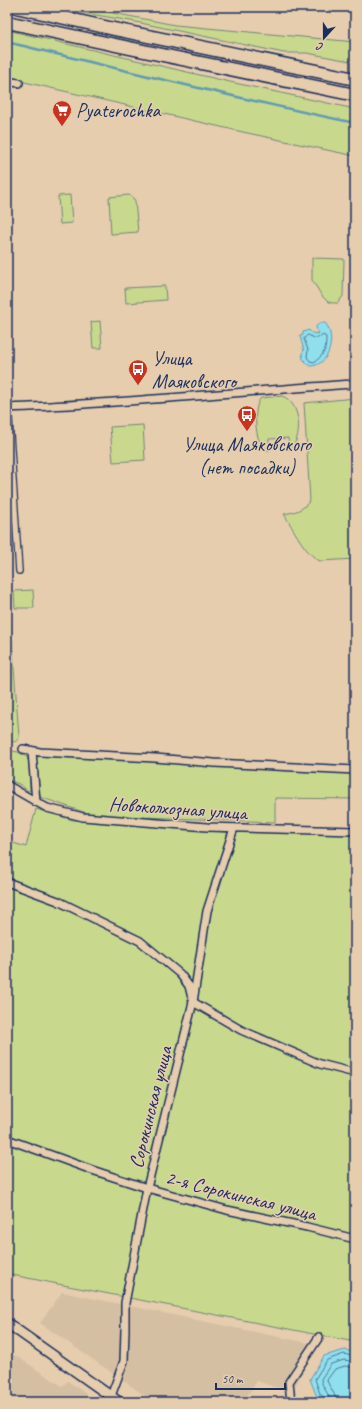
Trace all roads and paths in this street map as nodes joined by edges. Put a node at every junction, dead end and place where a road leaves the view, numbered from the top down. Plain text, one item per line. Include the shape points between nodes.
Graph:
1 (16, 7) edge
2 (7, 22) edge
3 (355, 80) edge
4 (355, 95) edge
5 (355, 384) edge
6 (7, 408) edge
7 (9, 419) dead end
8 (19, 571) dead end
9 (23, 749) dead end
10 (32, 751) junction
11 (355, 770) edge
12 (7, 785) edge
13 (36, 802) junction
14 (234, 828) junction
15 (355, 831) edge
16 (7, 882) edge
17 (193, 1002) junction
18 (355, 1073) edge
19 (7, 1139) edge
20 (147, 1188) junction
21 (355, 1239) edge
22 (7, 1323) edge
23 (319, 1337) dead end
24 (111, 1396) junction
25 (119, 1402) edge
26 (291, 1402) edge

1 - 3 main road
2 - 4 main road
5 - 6 street
7 - 8 street
9 - 10 street
10 - 11 street
10 - 13 street
12 - 13 street, Новоколхозная улица
13 - 14 street, Новоколхозная улица via 60,812 83,817
14 - 15 street, Новоколхозная улица
14 - 17 street, Сорокинская улица via 207,911
16 - 17 street via 58,901 140,941 180,974 189,986
17 - 18 street via 241,1030 320,1064
17 - 20 street, Сорокинская улица
19 - 20 street, 2-я Сорокинская улица
20 - 21 street, 2-я Сорокинская улица via 226,1210
20 - 24 street, Сорокинская улица via 125,1303 124,1361
22 - 24 street
23 - 26 street via 289,1382
24 - 25 street

